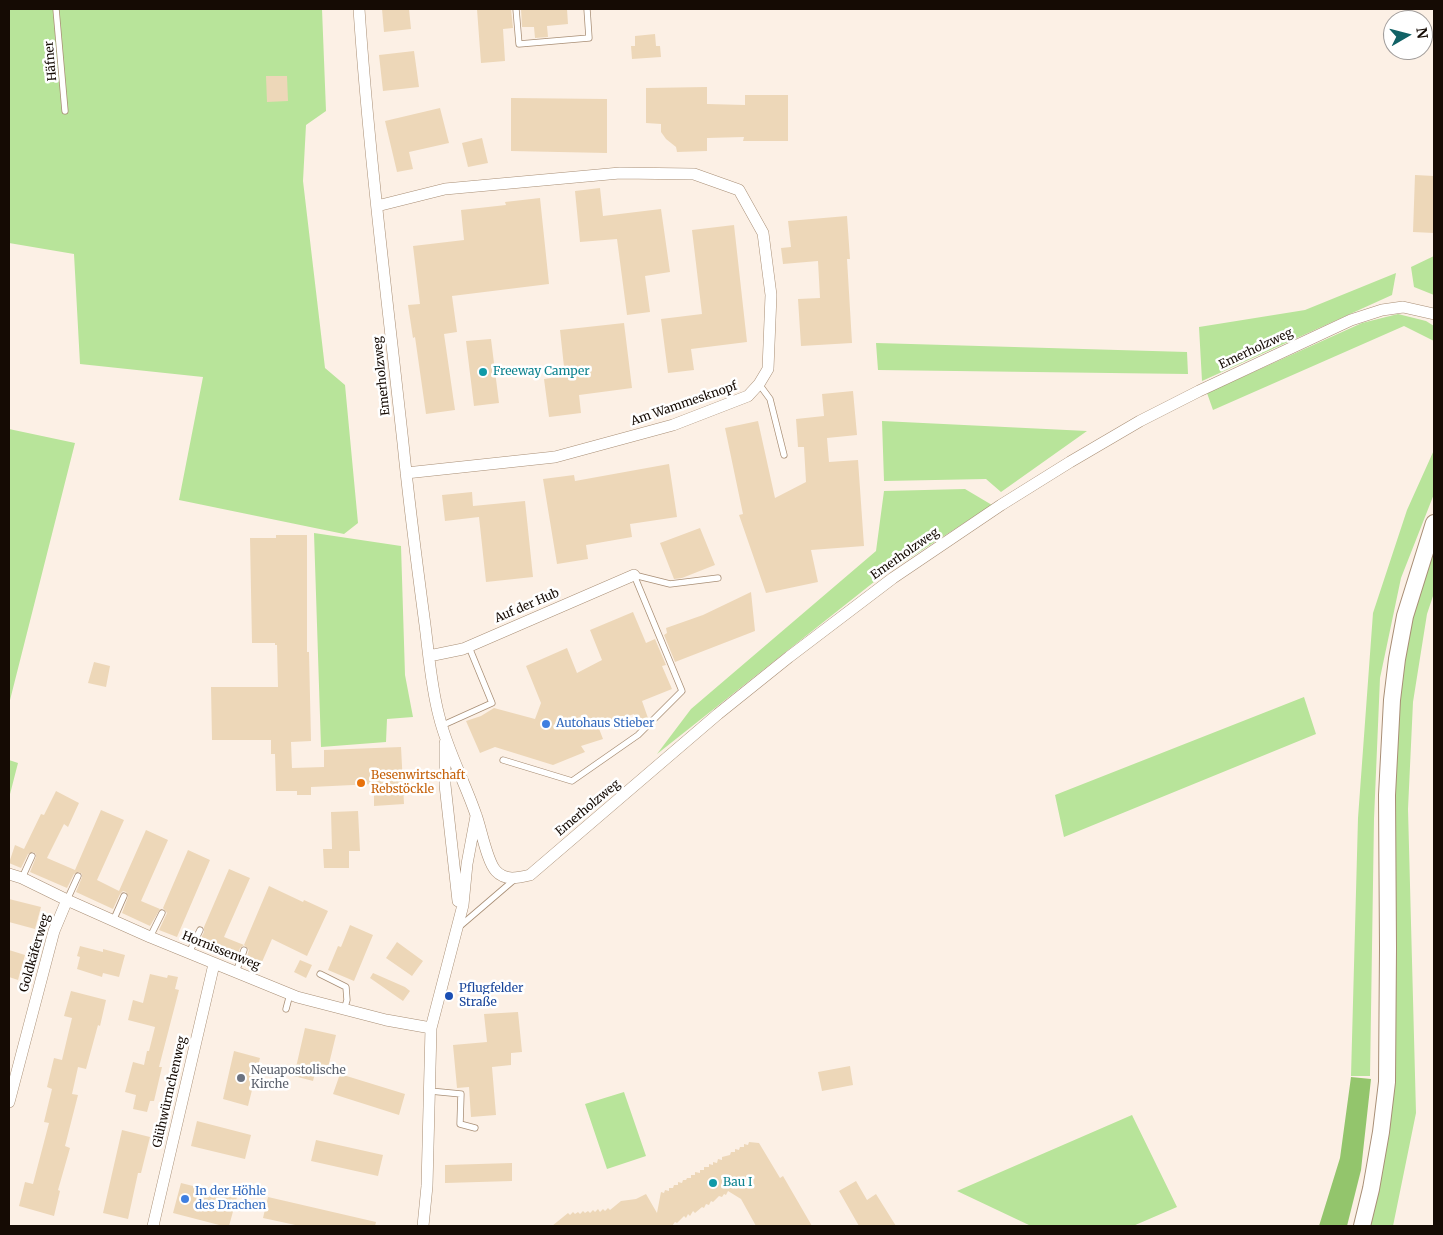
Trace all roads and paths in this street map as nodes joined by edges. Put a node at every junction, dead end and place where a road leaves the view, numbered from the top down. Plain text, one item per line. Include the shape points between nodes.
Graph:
1 (56, 9) edge
2 (359, 9) edge
3 (516, 9) edge
4 (586, 9) edge
5 (65, 111) dead end
6 (377, 206) junction
7 (1434, 314) edge
8 (759, 384) junction
9 (784, 455) dead end
10 (406, 473) junction
11 (1434, 523) edge
12 (634, 575) junction
13 (718, 578) dead end
14 (469, 646) junction
15 (429, 656) junction
16 (441, 726) junction
17 (445, 738) junction
18 (503, 760) dead end
19 (477, 816) junction
20 (32, 856) dead end
21 (9, 874) edge
22 (78, 876) dead end
23 (22, 878) junction
24 (515, 879) junction
25 (124, 896) dead end
26 (67, 900) junction
27 (162, 913) dead end
28 (113, 921) junction
29 (458, 929) junction
30 (200, 930) dead end
31 (150, 937) junction
32 (244, 950) dead end
33 (189, 953) junction
34 (214, 964) junction
35 (236, 972) junction
36 (320, 974) dead end
37 (290, 994) junction
38 (286, 1009) dead end
39 (344, 1010) junction
40 (431, 1028) junction
41 (430, 1091) junction
42 (9, 1102) edge
43 (475, 1128) dead end
44 (153, 1226) edge
45 (423, 1226) edge
46 (1362, 1226) edge

1 - 5 lane, Häfner
2 - 6 street, Emerholzweg
3 - 4 lane via 519,44 589,38
6 - 8 street, Am Wammesknopf via 444,189 620,173 694,174 739,190 763,233 772,295 768,369
6 - 10 street, Emerholzweg
7 - 24 street, Emerholzweg via 1402,307 1352,320 1199,391 1070,462 886,584 718,714 530,875
8 - 9 lane via 770,399
8 - 10 street, Am Wammesknopf via 748,396 673,425 564,454
10 - 15 street, Emerholzweg
11 - 46 main road via 1405,616 1392,700 1386,795 1387,1082 1381,1132
12 - 13 lane via 670,584
12 - 14 street, Auf der Hub
12 - 18 lane via 682,691 638,735 572,781
14 - 15 street, Auf der Hub
14 - 16 lane via 492,703
15 - 16 street, Emerholzweg
16 - 17 street, Emerholzweg
17 - 19 street, Emerholzweg
17 - 29 street, Emerholzweg via 445,785 458,899
19 - 24 street, Emerholzweg via 496,872
19 - 29 street, Emerholzweg
20 - 23 lane
21 - 23 street, Hornissenweg
22 - 26 lane
23 - 26 street, Hornissenweg
24 - 29 lane
25 - 28 lane
26 - 28 street, Hornissenweg
26 - 42 street, Goldkäferweg via 54,930
27 - 31 lane
28 - 31 street, Hornissenweg
29 - 40 street, Emerholzweg
30 - 33 lane
31 - 33 street, Hornissenweg
32 - 35 lane
33 - 34 street, Hornissenweg
34 - 35 street, Hornissenweg
34 - 44 street, Glühwürmchenweg
35 - 37 street, Hornissenweg
36 - 39 lane via 346,987
37 - 38 lane
37 - 39 street, Hornissenweg
39 - 40 street, Hornissenweg
40 - 41 street
41 - 43 lane via 460,1094 460,1124
41 - 45 street

